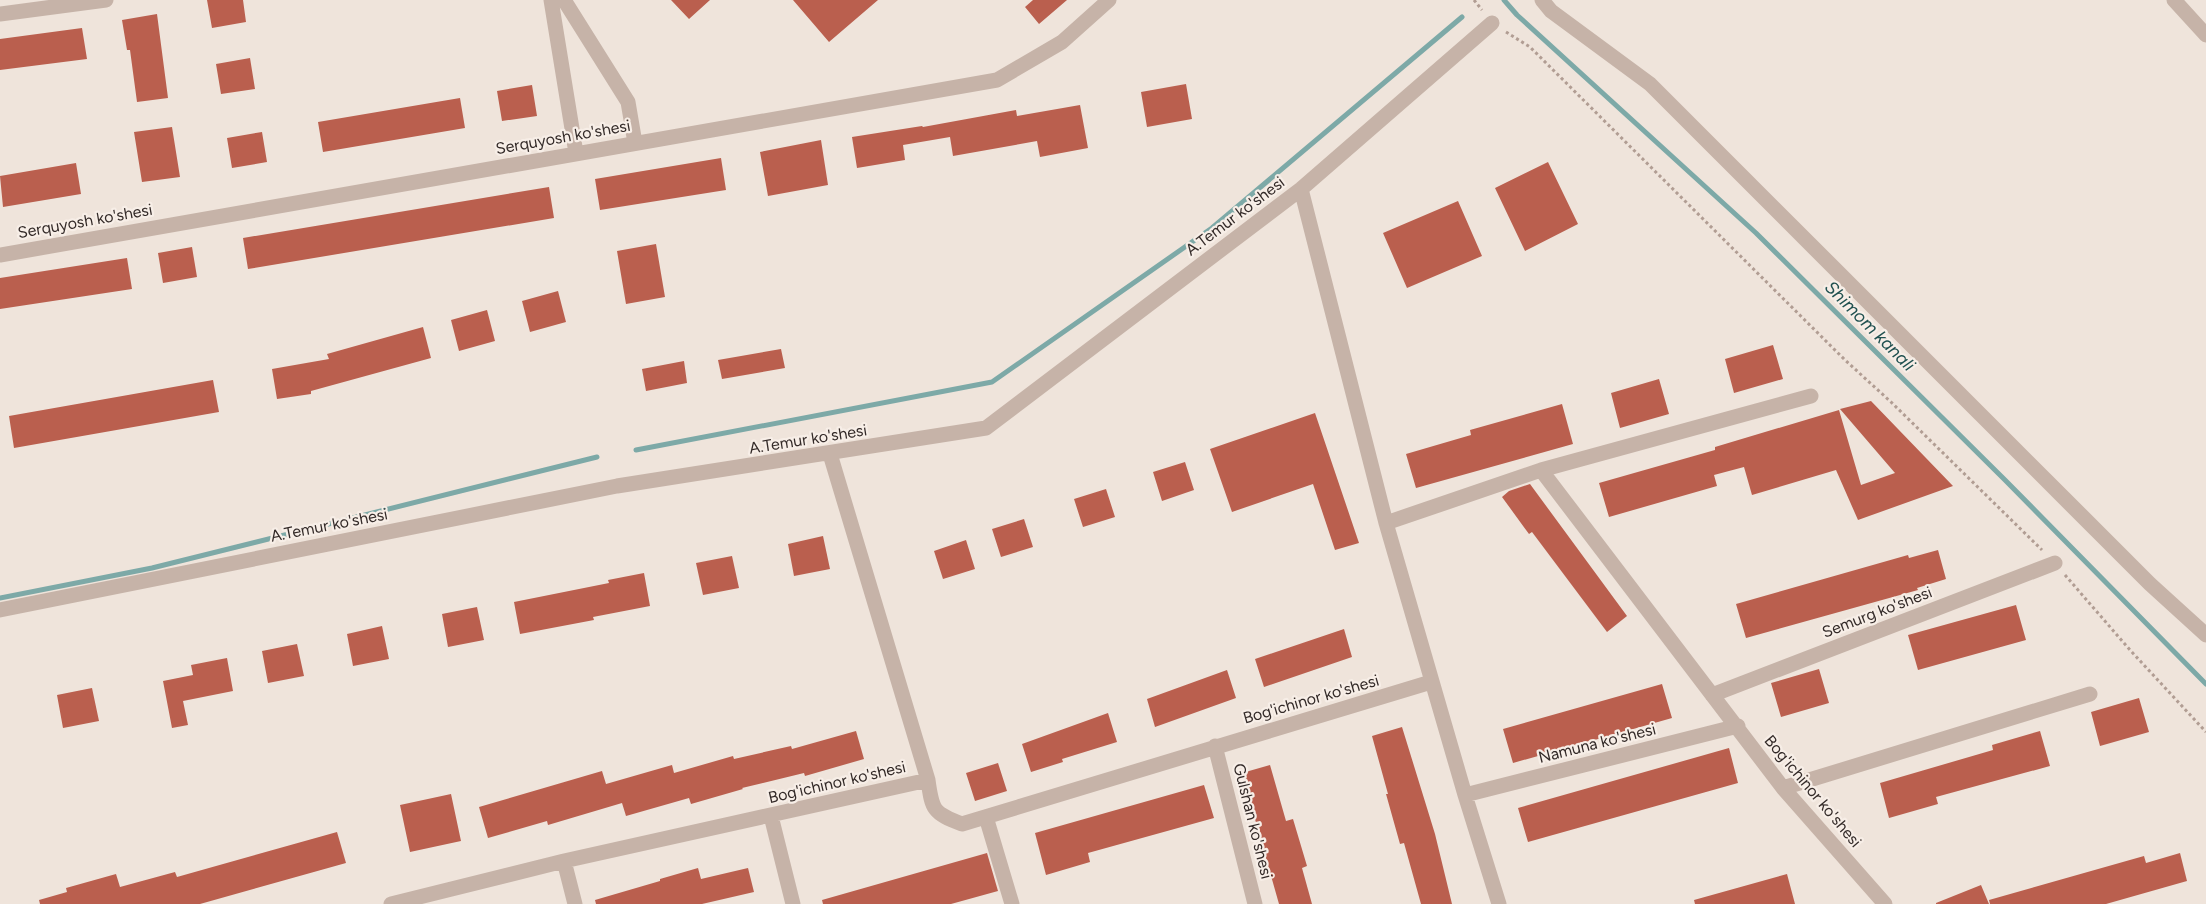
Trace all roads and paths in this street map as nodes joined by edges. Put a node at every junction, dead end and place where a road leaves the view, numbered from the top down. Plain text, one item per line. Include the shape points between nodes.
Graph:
1 (106, 0) edge
2 (551, 0) edge
3 (564, 0) edge
4 (1109, 0) edge
5 (1474, 0) edge
6 (1542, 0) edge
7 (2174, 0) edge
8 (0, 14) edge
9 (1492, 23) junction
10 (2206, 35) edge
11 (635, 143) junction
12 (576, 153) junction
13 (1301, 189) junction
14 (0, 255) edge
15 (1811, 396) dead end
16 (830, 454) junction
17 (1541, 470) junction
18 (1386, 523) junction
19 (2055, 563) junction
20 (0, 610) edge
21 (2206, 634) edge
22 (1431, 682) junction
23 (2090, 694) dead end
24 (1712, 695) junction
25 (1738, 726) junction
26 (2206, 732) edge
27 (1215, 746) junction
28 (928, 780) junction
29 (1783, 788) junction
30 (1465, 795) junction
31 (771, 816) junction
32 (986, 817) junction
33 (564, 861) junction
34 (391, 904) edge
35 (575, 904) edge
36 (793, 904) edge
37 (1012, 904) edge
38 (1255, 904) edge
39 (1499, 904) edge
40 (1886, 904) edge

1 - 8 street
2 - 12 street
3 - 11 street via 628,102
4 - 11 street, Serquyosh ko'shesi via 1062,42 997,80
5 - 9 path
6 - 21 street via 1551,11 1650,84 2150,584
7 - 10 street
9 - 13 street, A.Temur ko'shesi
9 - 19 path via 1530,47
11 - 12 street, Serquyosh ko'shesi
12 - 14 street, Serquyosh ko'shesi
13 - 16 street, A.Temur ko'shesi via 986,429
13 - 18 street
15 - 17 street
16 - 20 street, A.Temur ko'shesi via 617,486
16 - 28 street
17 - 18 street
17 - 24 street, Bog'ichinor ko'shesi
18 - 22 street
19 - 24 street, Semurg ko'shesi
19 - 26 path
22 - 27 street, Bog'ichinor ko'shesi
22 - 30 street
23 - 29 street
24 - 25 street, Bog'ichinor ko'shesi
25 - 29 street, Bog'ichinor ko'shesi
25 - 30 street, Namuna ko'shesi
27 - 32 street, Bog'ichinor ko'shesi
27 - 38 street, Gulshan ko'shesi
28 - 31 street, Bog'ichinor ko'shesi
28 - 32 street, Bog'ichinor ko'shesi via 931,805 942,816 962,824
29 - 40 street, Bog'ichinor ko'shesi
30 - 39 street
31 - 33 street, Bog'ichinor ko'shesi
31 - 36 street
32 - 37 street
33 - 34 street, Bog'ichinor ko'shesi
33 - 35 street

